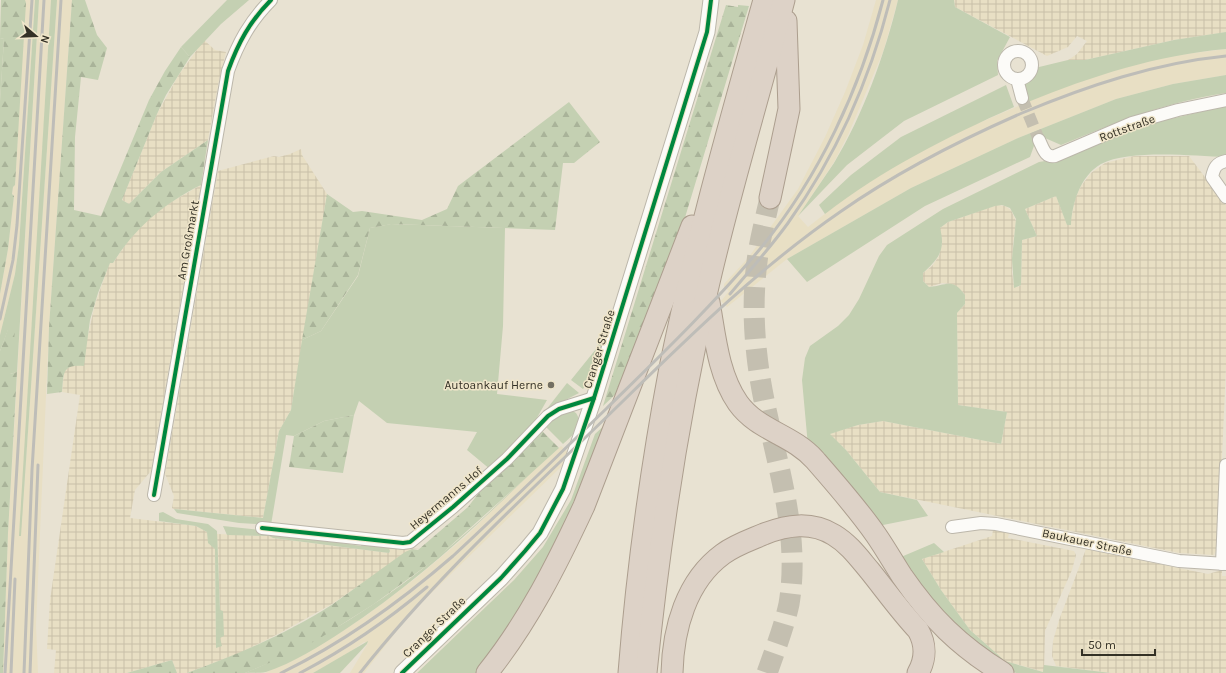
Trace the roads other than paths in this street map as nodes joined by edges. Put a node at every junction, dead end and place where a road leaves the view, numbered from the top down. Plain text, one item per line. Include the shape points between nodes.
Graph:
1 (271, 0) edge
2 (711, 0) edge
3 (764, 0) edge
4 (785, 0) edge
5 (1017, 79) dead end
6 (1022, 98) tunnel mouth
7 (1226, 100) edge
8 (726, 138) junction
9 (1039, 140) tunnel mouth
10 (1226, 161) edge
11 (1226, 197) edge
12 (770, 198) tunnel mouth
13 (707, 290) junction
14 (594, 398) junction
15 (1226, 465) edge
16 (154, 495) dead end
17 (262, 528) dead end
18 (952, 528) dead end
19 (1224, 564) edge
20 (402, 673) edge
21 (487, 673) edge
22 (629, 673) edge
23 (646, 673) edge
24 (672, 673) edge
25 (918, 673) edge
26 (1003, 673) edge

1 - 16 street, Am Großmarkt via 246,30 228,71
2 - 14 street, Cranger Straße via 707,32
3 - 8 highway
4 - 12 highway via 790,109
4 - 13 highway via 729,197
5 - 6 street
7 - 9 street, Rottstraße via 1132,123 1051,157 1045,153
8 - 21 highway via 584,506 532,607
8 - 22 highway via 687,293 657,440 647,506
10 - 11 street via 1219,162 1212,177
13 - 23 highway via 665,507
13 - 26 highway via 716,347 725,377 738,402 754,419 794,441 810,455 872,529 901,575 929,612 954,639
14 - 17 street, Heyermanns Hof via 559,409 548,416 507,460 410,542
14 - 20 street, Cranger Straße via 564,489 540,533 501,578
15 - 19 street, Baukauer Straße
18 - 19 street, Baukauer Straße via 981,523 996,524 1179,561
24 - 25 highway via 679,620 689,594 709,567 722,554 750,539 773,530 806,525 829,532 851,549 918,630 922,637 924,657

